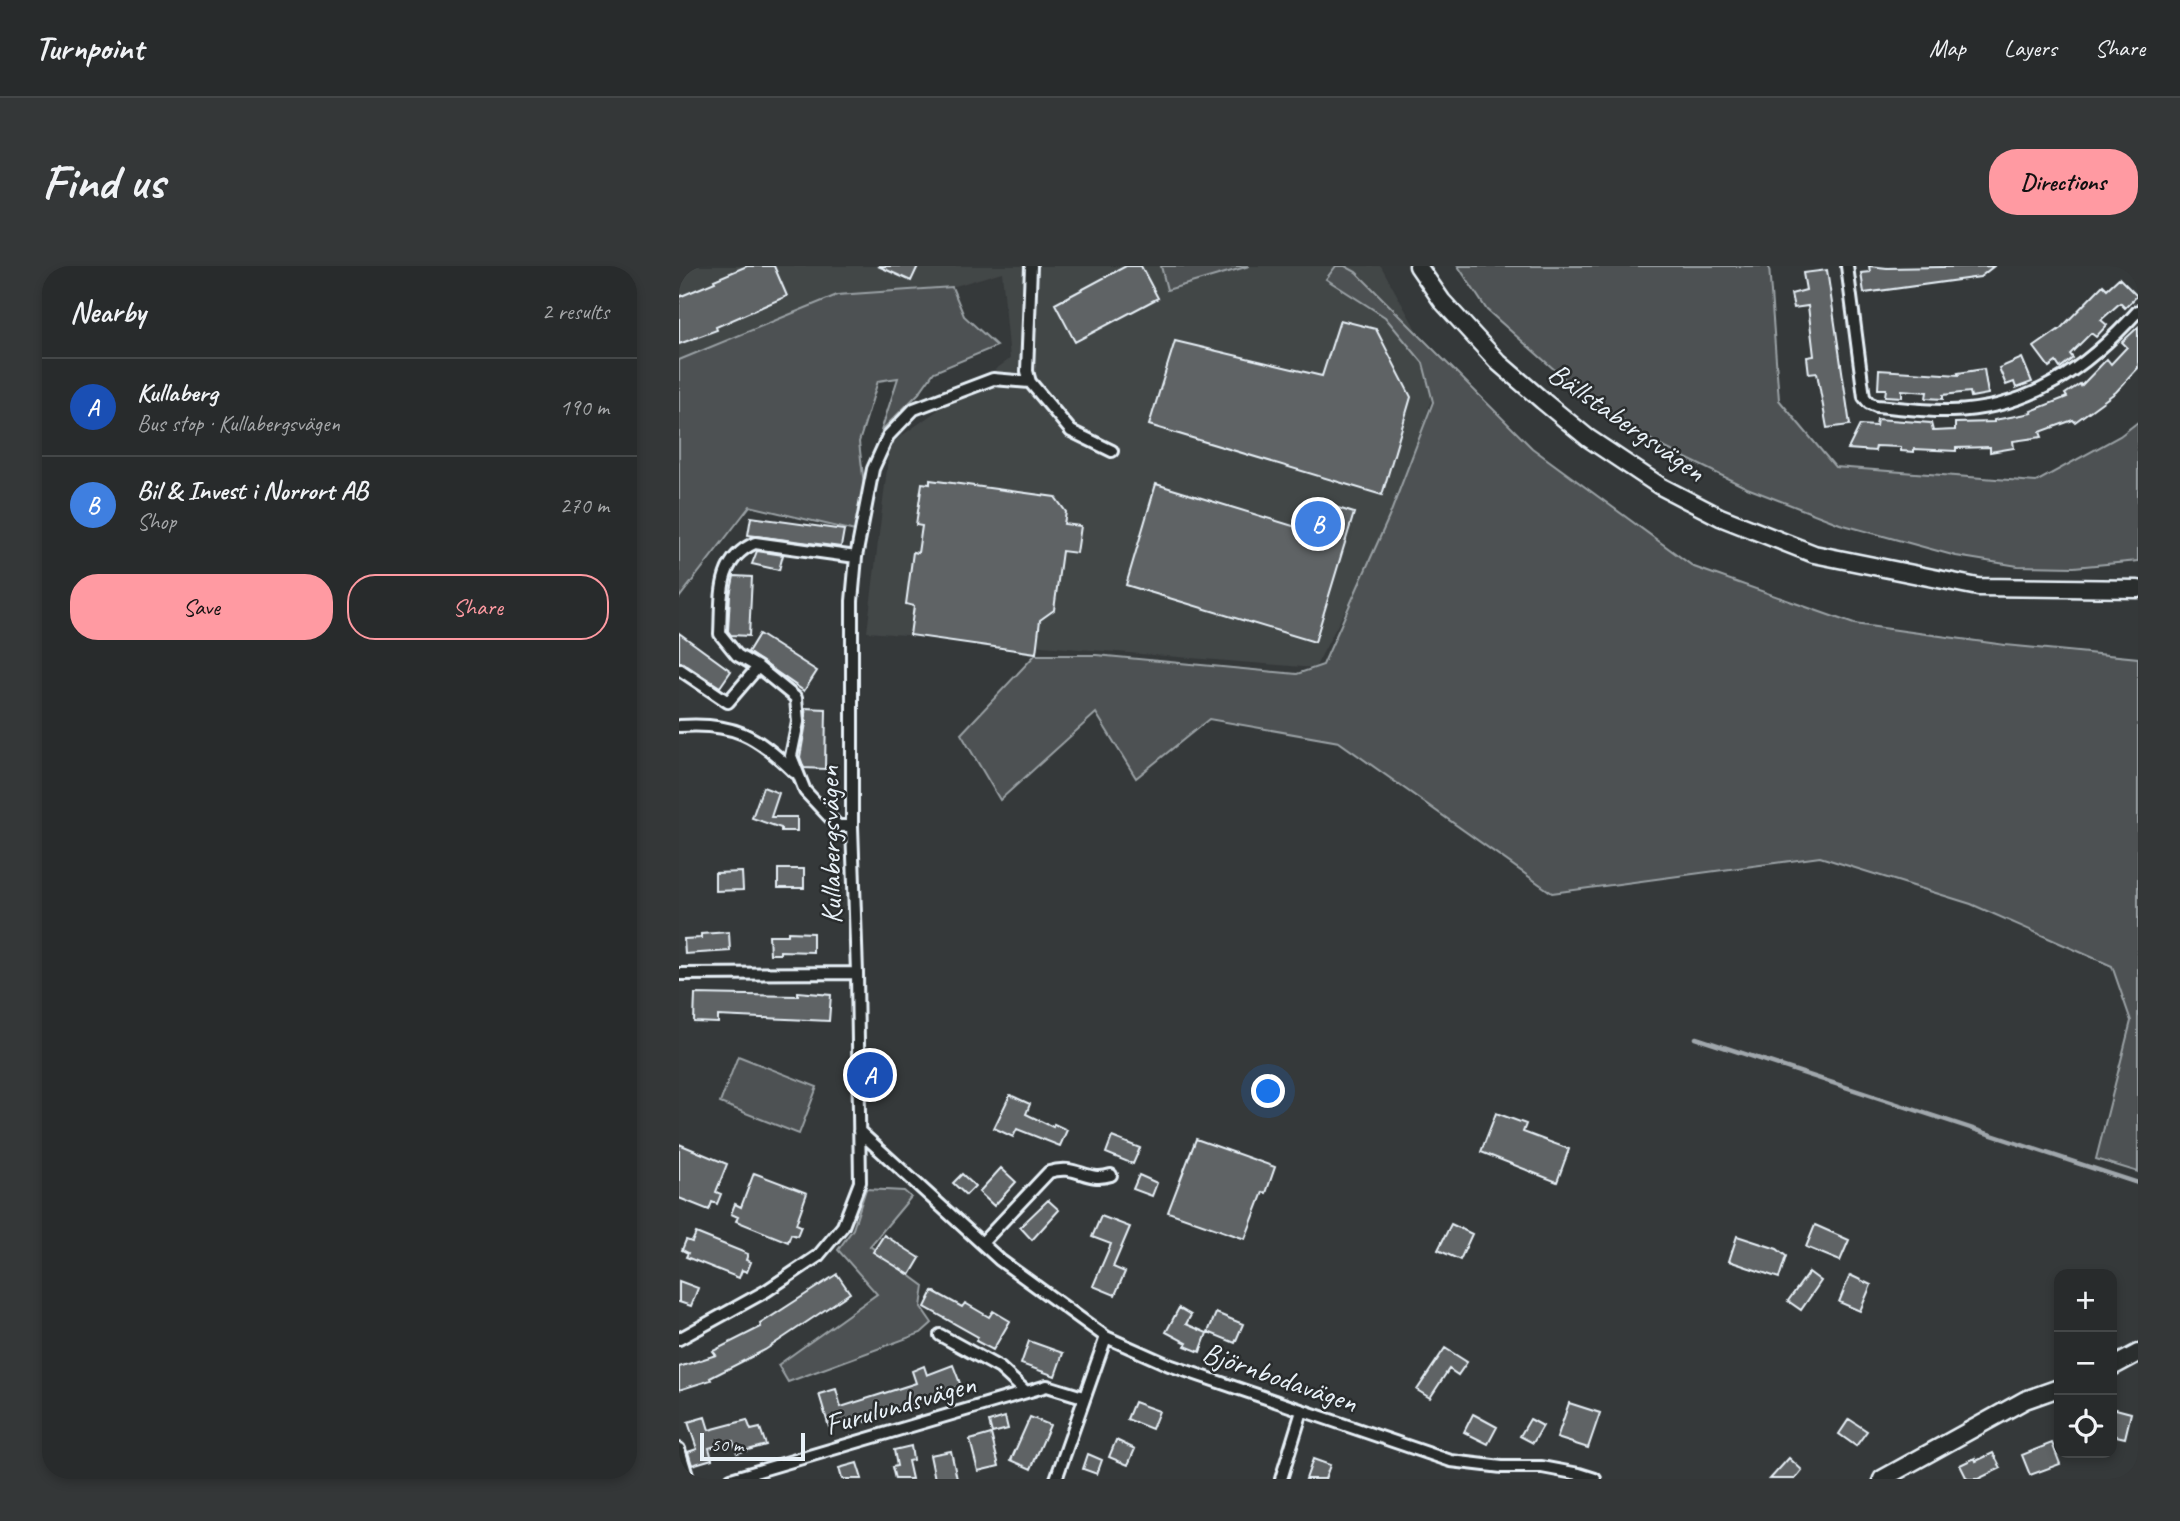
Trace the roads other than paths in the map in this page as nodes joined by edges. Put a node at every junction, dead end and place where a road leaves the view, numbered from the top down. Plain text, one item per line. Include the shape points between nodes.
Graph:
1 (1031, 266) edge
2 (1418, 266) edge
3 (1847, 266) edge
4 (2138, 311) edge
5 (1030, 382) junction
6 (1112, 451) dead end
7 (856, 557) junction
8 (2138, 589) edge
9 (758, 667) junction
10 (679, 669) edge
11 (679, 726) edge
12 (799, 777) junction
13 (852, 826) junction
14 (857, 973) junction
15 (679, 974) edge
16 (859, 1131) junction
17 (1111, 1175) dead end
18 (982, 1243) junction
19 (940, 1335) dead end
20 (1106, 1337) junction
21 (679, 1339) edge
22 (2136, 1358) edge
23 (2117, 1365) edge
24 (2054, 1390) edge
25 (1026, 1392) junction
26 (1083, 1397) junction
27 (1302, 1411) junction
28 (679, 1449) edge
29 (1501, 1473) edge
30 (688, 1479) edge
31 (731, 1479) edge
32 (1056, 1479) edge
33 (1281, 1479) edge
34 (1595, 1479) edge
35 (1882, 1479) edge

1 - 5 street
2 - 8 street, Bällstabergsvägen via 1499,363 1543,401 1660,486 1720,517 1814,554 1978,587
3 - 4 street via 1864,397 1876,406 1950,412 2026,397 2074,371
5 - 6 street via 1071,430
5 - 7 street, Kullabergsvägen via 993,379 914,409 888,436 873,469
7 - 9 street via 755,543 744,548 723,575 720,634 737,654
7 - 13 street, Kullabergsvägen
9 - 10 street via 728,702
9 - 12 street via 796,698 790,756
11 - 12 street via 710,724 739,732 761,743
12 - 13 street via 805,791 838,826
13 - 14 street, Kullabergsvägen
14 - 15 street
14 - 16 street, Kullabergsvägen
16 - 18 street, Björnbodavägen
16 - 21 street, Kullabergsvägen via 860,1182 843,1226 828,1246 766,1291
17 - 18 street via 1096,1179 1072,1169 1049,1172
18 - 20 street, Björnbodavägen
19 - 25 street via 1000,1368
20 - 26 street
20 - 27 street, Björnbodavägen via 1169,1365
22 - 23 street
24 - 35 street via 2025,1400
25 - 26 street, Furulundsvägen via 1047,1386
25 - 31 street, Furulundsvägen
26 - 32 street
27 - 29 street, Björnbodavägen
27 - 33 street
28 - 30 street
29 - 34 street, Björnbodavägen via 1542,1467

